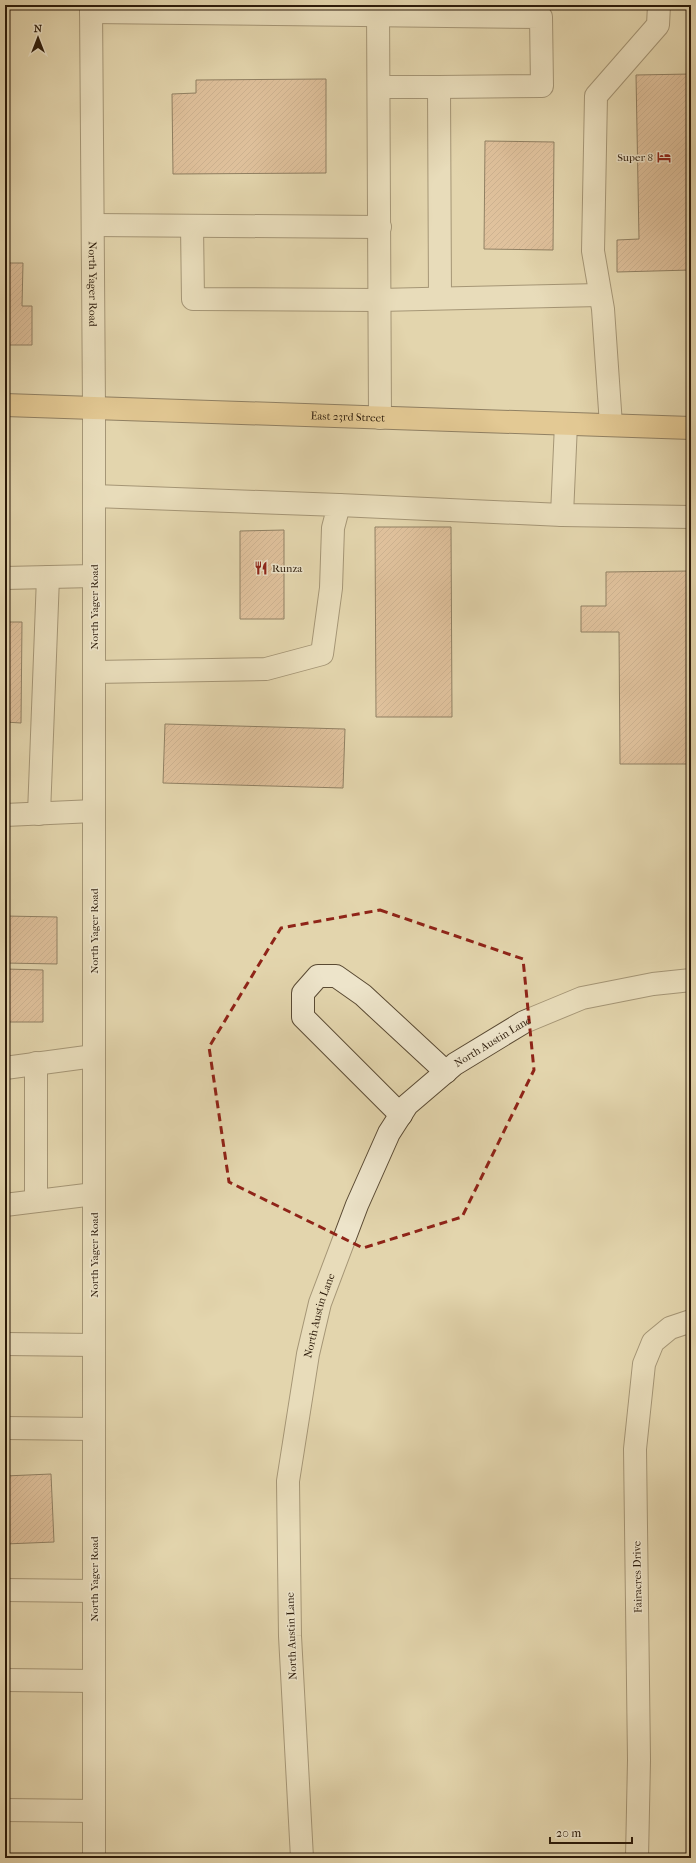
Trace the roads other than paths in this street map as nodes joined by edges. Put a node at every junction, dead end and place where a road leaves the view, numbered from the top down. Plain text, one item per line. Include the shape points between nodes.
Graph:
1 (659, 5) edge
2 (91, 9) edge
3 (378, 11) edge
4 (379, 87) junction
5 (439, 87) junction
6 (93, 225) junction
7 (192, 226) junction
8 (380, 227) junction
9 (600, 295) junction
10 (440, 298) junction
11 (379, 300) junction
12 (5, 405) edge
13 (94, 407) junction
14 (380, 418) junction
15 (566, 424) junction
16 (611, 425) junction
17 (691, 428) edge
18 (94, 496) junction
19 (339, 505) junction
20 (562, 515) junction
21 (691, 517) edge
22 (94, 576) junction
23 (48, 577) junction
24 (5, 578) edge
25 (94, 672) junction
26 (94, 811) junction
27 (39, 814) junction
28 (5, 815) edge
29 (691, 980) edge
30 (94, 1056) junction
31 (36, 1063) junction
32 (5, 1068) edge
33 (446, 1072) junction
34 (401, 1115) junction
35 (94, 1194) junction
36 (36, 1201) junction
37 (5, 1205) edge
38 (691, 1321) edge
39 (5, 1344) edge
40 (94, 1345) junction
41 (5, 1428) edge
42 (94, 1429) junction
43 (5, 1590) edge
44 (94, 1591) junction
45 (5, 1680) edge
46 (94, 1681) junction
47 (5, 1810) edge
48 (94, 1811) junction
49 (94, 1858) edge
50 (302, 1858) edge
51 (637, 1858) edge

1 - 9 street via 658,25 596,96 593,251
2 - 3 street
2 - 6 street, North Yager Road
3 - 4 street
3 - 5 street via 541,18 542,86
4 - 5 street
4 - 8 street
5 - 10 street
6 - 7 street
6 - 13 street, North Yager Road
7 - 8 street
7 - 11 street via 193,299
8 - 11 street
9 - 10 street
9 - 16 street
10 - 11 street
11 - 14 street
12 - 13 main road, East 23rd Street
13 - 14 main road, East 23rd Street
13 - 18 street, North Yager Road
14 - 15 main road, East 23rd Street
15 - 16 main road, East 23rd Street
15 - 20 street
16 - 17 main road, East 23rd Street
18 - 19 street
18 - 22 street, North Yager Road
19 - 20 street
19 - 25 street via 333,528 331,588 322,654 266,669
20 - 21 street
22 - 23 street
22 - 25 street, North Yager Road
23 - 24 street
23 - 27 street
25 - 26 street, North Yager Road
26 - 27 street
26 - 30 street, North Yager Road
27 - 28 street
29 - 33 street, North Austin Lane via 653,984 582,998 524,1022
30 - 31 street
30 - 35 street, North Yager Road
31 - 32 street
31 - 36 street
33 - 34 street, North Austin Lane via 407,1106
33 - 34 street via 363,994 336,976 318,976 303,993 303,1017
34 - 50 street, North Austin Lane via 379,1154 320,1303 308,1354 288,1482 290,1636
35 - 36 street
35 - 40 street, North Yager Road
36 - 37 street
38 - 51 street, Fairacres Drive via 670,1328 653,1342 644,1364 635,1449 639,1760
39 - 40 street
40 - 42 street, North Yager Road
41 - 42 street
42 - 44 street, North Yager Road
43 - 44 street
44 - 46 street, North Yager Road
45 - 46 street
46 - 48 street, North Yager Road
47 - 48 street
48 - 49 street, North Yager Road

